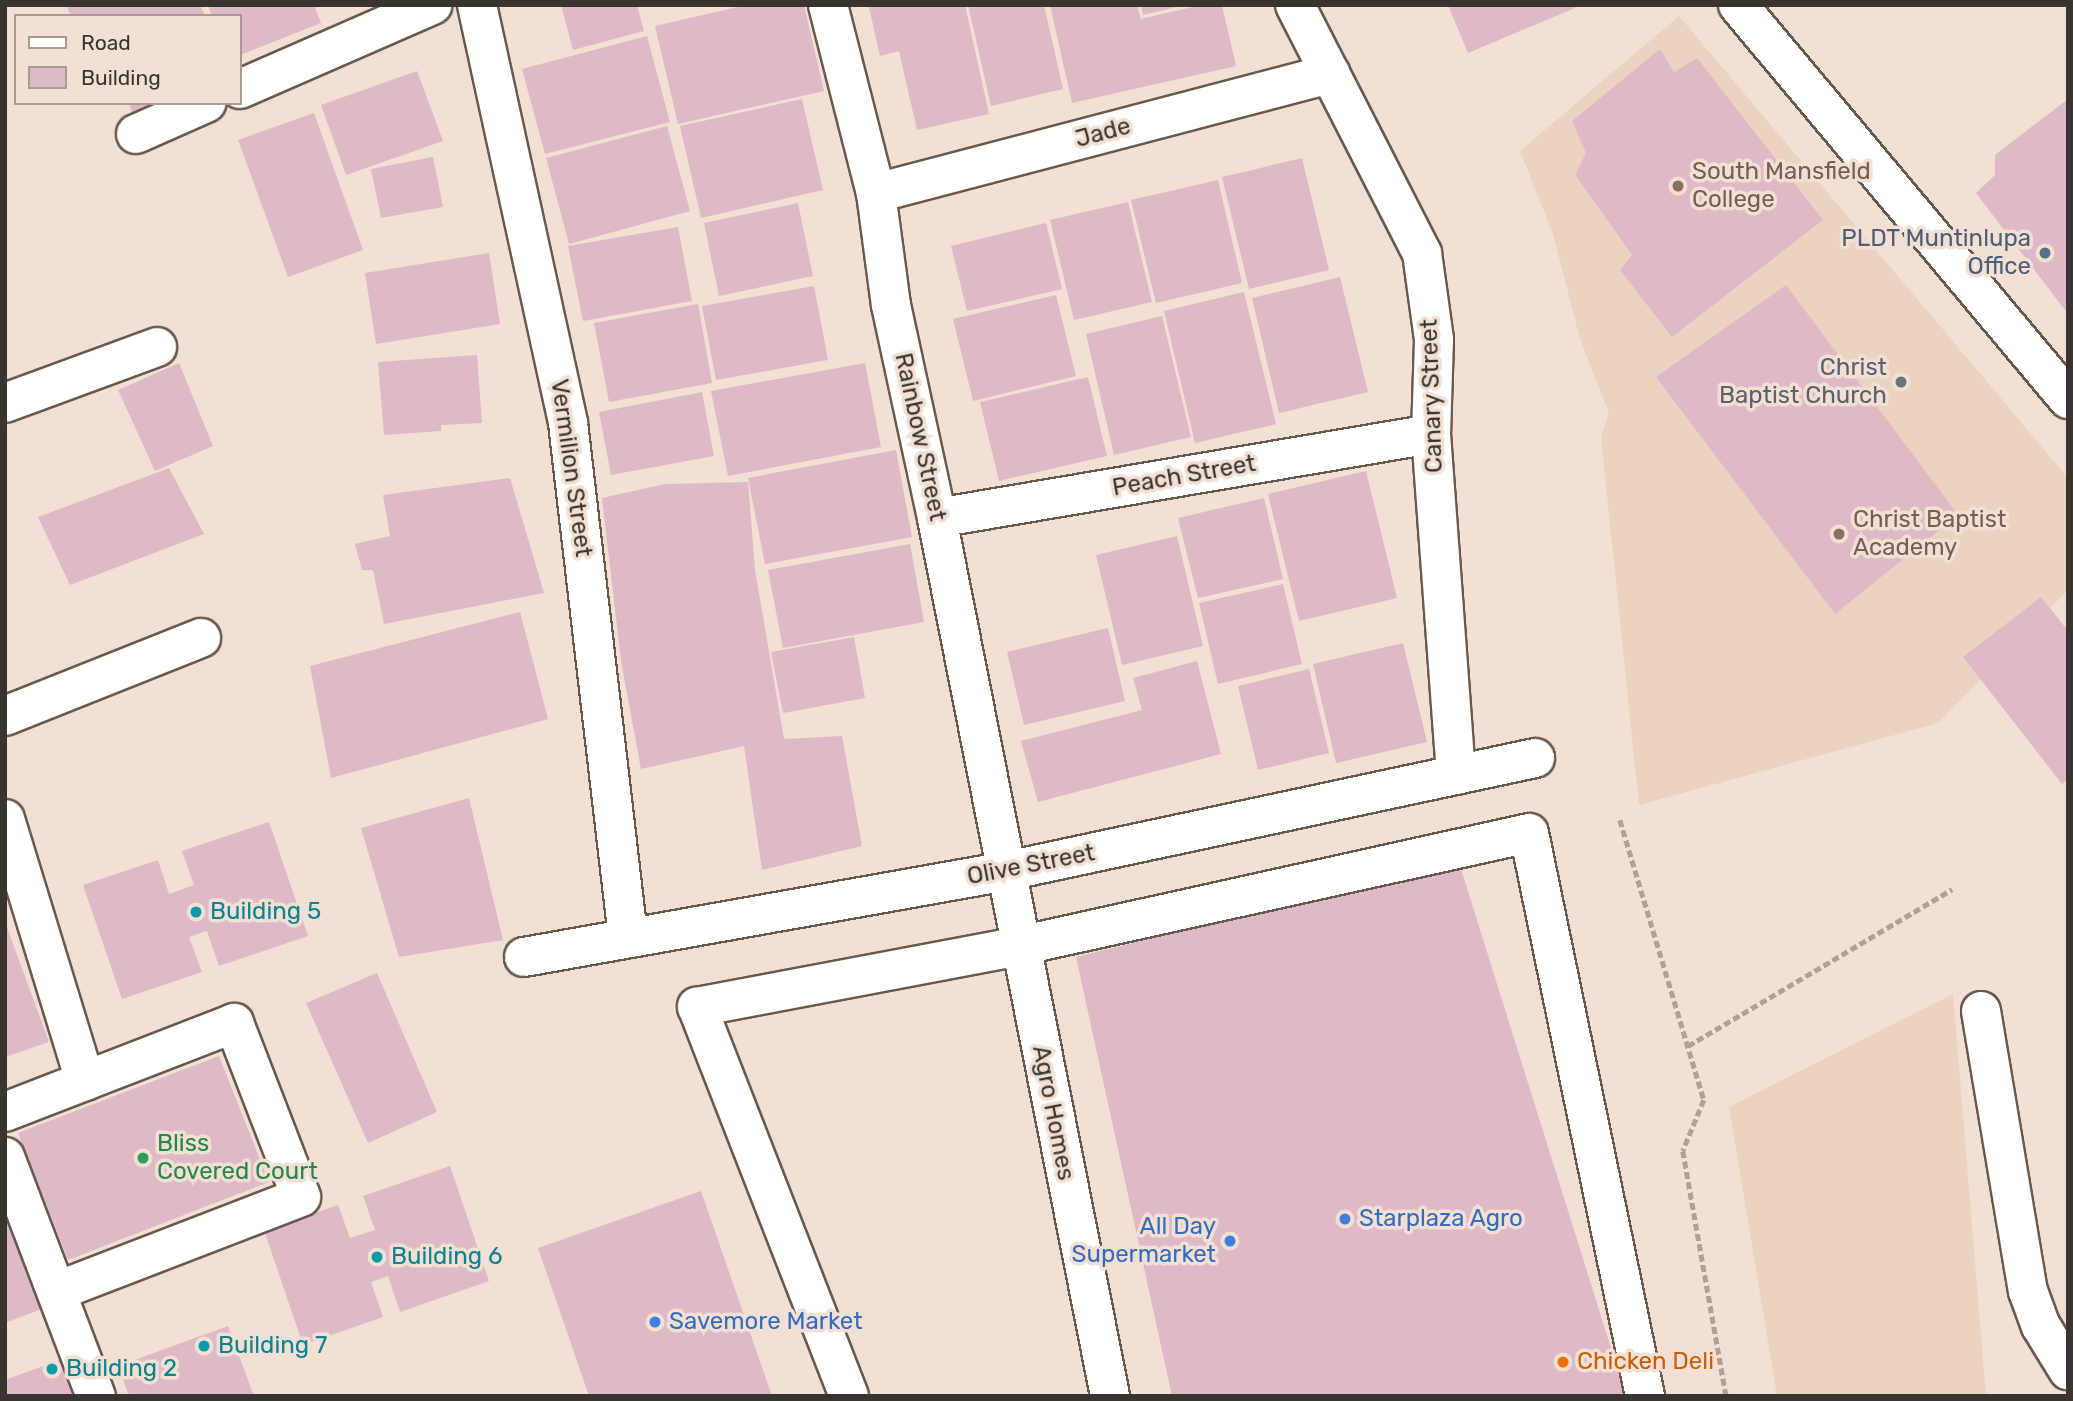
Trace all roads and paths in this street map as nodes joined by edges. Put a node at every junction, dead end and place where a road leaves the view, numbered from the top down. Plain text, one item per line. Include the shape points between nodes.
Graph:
1 (432, 5) edge
2 (477, 5) edge
3 (828, 5) edge
4 (1295, 5) edge
5 (1738, 5) edge
6 (1331, 74) junction
7 (242, 88) edge
8 (201, 105) edge
9 (136, 134) dead end
10 (876, 193) junction
11 (157, 347) dead end
12 (2068, 399) edge
13 (5, 404) edge
14 (1431, 434) junction
15 (937, 518) junction
16 (201, 638) dead end
17 (5, 716) edge
18 (1535, 758) dead end
19 (1456, 775) junction
20 (5, 819) edge
21 (1620, 820) dead end
22 (1007, 871) junction
23 (1952, 889) dead end
24 (628, 937) junction
25 (1019, 946) junction
26 (524, 957) dead end
27 (1981, 1011) dead end
28 (1688, 1046) junction
29 (85, 1081) junction
30 (5, 1112) edge
31 (5, 1157) edge
32 (57, 1290) junction
33 (2068, 1370) edge
34 (96, 1396) edge
35 (849, 1396) edge
36 (1110, 1396) edge
37 (1645, 1396) edge
38 (1726, 1396) edge

1 - 7 street
2 - 24 street, Vermilion Street via 568,423
3 - 10 street, Rainbow Street
4 - 6 street, Canary Street
5 - 12 street
6 - 10 street, Jade
6 - 14 street, Canary Street via 1422,253 1434,340
8 - 9 street
10 - 15 street, Rainbow Street via 891,305
11 - 13 street
14 - 15 street, Peach Street
14 - 19 street, Canary Street
15 - 22 street, Rainbow Street
16 - 17 street
18 - 19 street, Olive Street
19 - 22 street, Olive Street
20 - 29 street
21 - 28 path
22 - 24 street, Olive Street
22 - 25 street, Agro Homes
23 - 28 path
24 - 26 street, Olive Street
25 - 35 street via 697,1007
25 - 36 street, Agro Homes
25 - 37 street via 1529,833
27 - 33 street via 2028,1291 2041,1326
28 - 38 path via 1704,1100 1683,1151
29 - 30 street
29 - 32 street via 234,1023 301,1197
31 - 32 street
32 - 34 street

